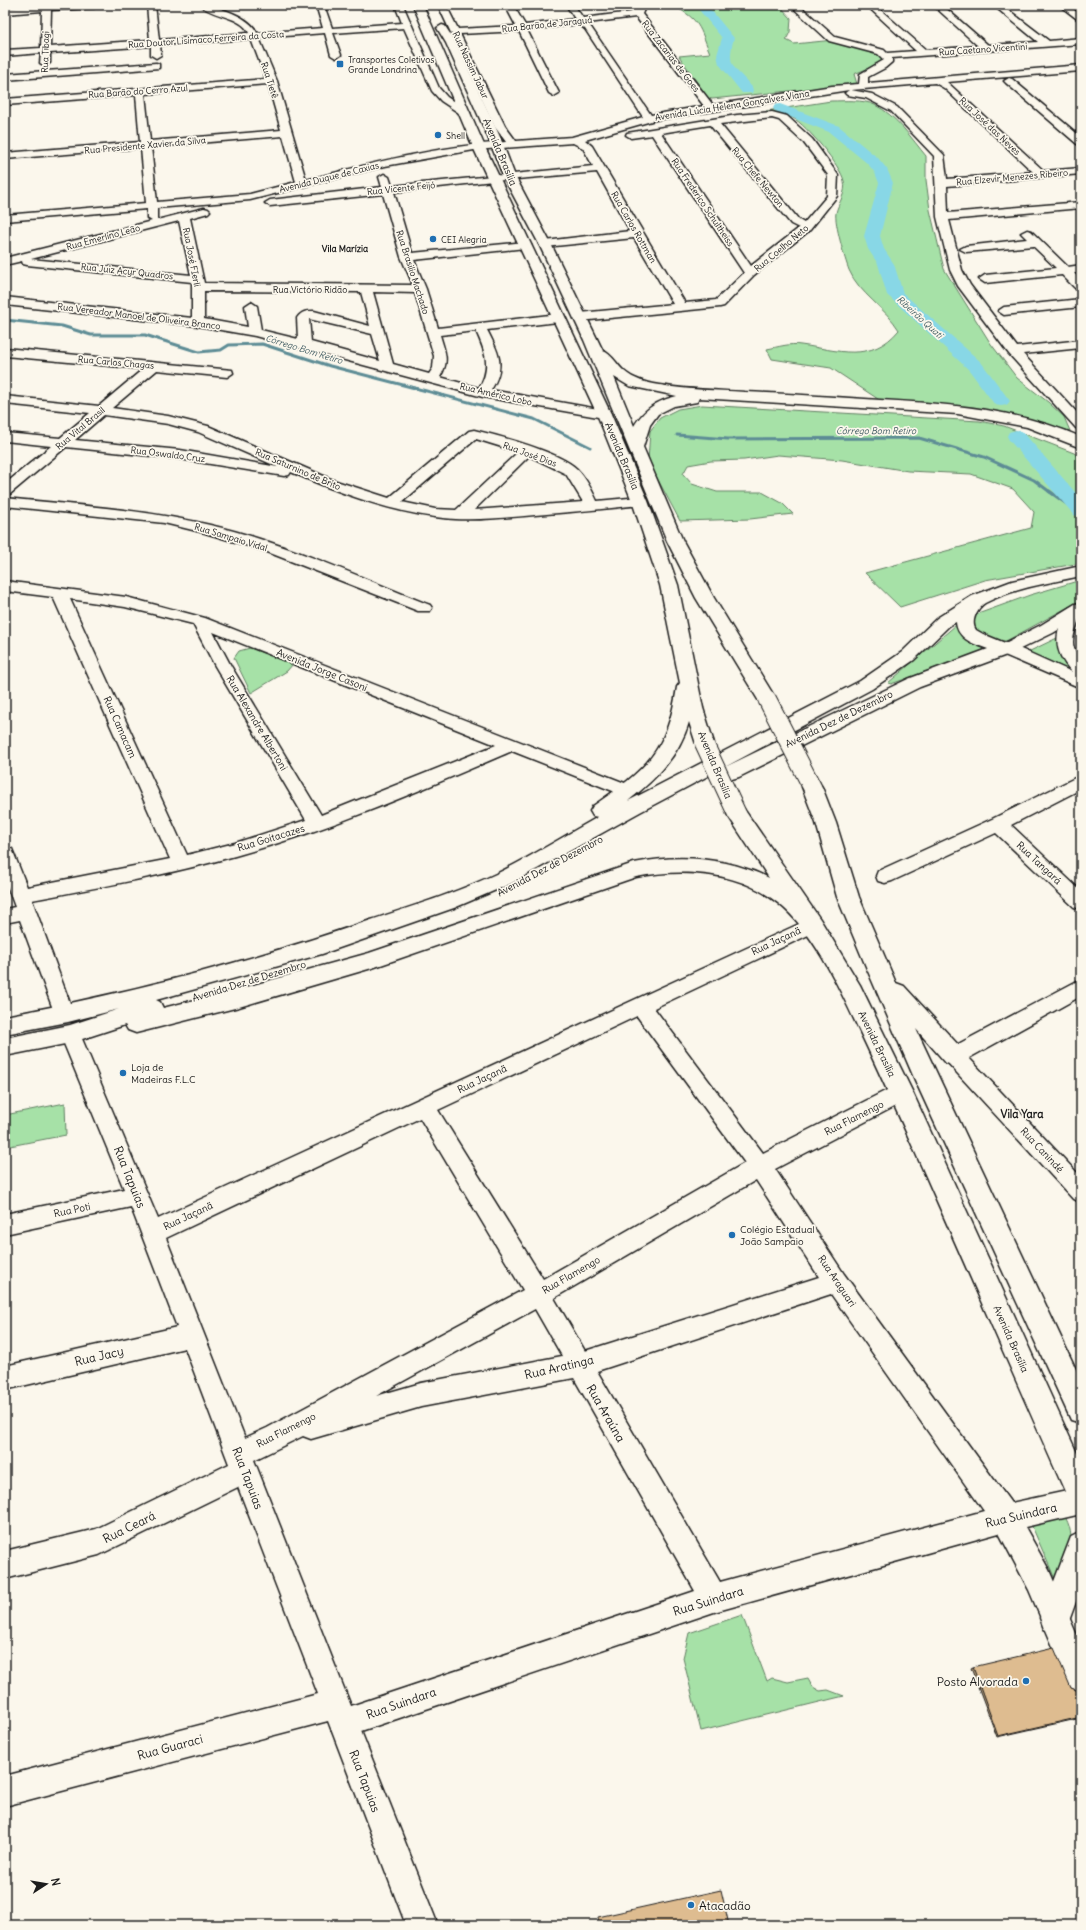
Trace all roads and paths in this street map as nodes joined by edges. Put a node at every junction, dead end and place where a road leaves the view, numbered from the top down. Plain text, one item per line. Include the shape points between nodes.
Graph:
1 (94, 5) edge
2 (151, 5) edge
3 (204, 5) edge
4 (320, 5) edge
5 (399, 5) edge
6 (418, 5) edge
7 (442, 5) edge
8 (509, 5) edge
9 (570, 5) edge
10 (630, 5) edge
11 (642, 5) edge
12 (794, 5) edge
13 (870, 5) edge
14 (937, 5) edge
15 (997, 5) edge
16 (1063, 5) edge
17 (47, 7) edge
18 (5, 11) edge
19 (432, 11) edge
20 (638, 14) junction
21 (1081, 19) edge
22 (581, 21) junction
23 (245, 22) junction
24 (408, 25) junction
25 (522, 28) junction
26 (454, 29) junction
27 (328, 30) junction
28 (1081, 41) edge
29 (155, 43) junction
30 (1047, 44) junction
31 (987, 49) junction
32 (46, 50) junction
33 (5, 53) edge
34 (924, 53) junction
35 (336, 55) dead end
36 (885, 56) junction
37 (1081, 68) edge
38 (44, 74) junction
39 (5, 77) edge
40 (1077, 77) edge
41 (158, 78) junction
42 (937, 80) junction
43 (272, 81) junction
44 (1009, 81) junction
45 (864, 86) junction
46 (947, 86) junction
47 (140, 91) junction
48 (554, 93) dead end
49 (850, 93) junction
50 (43, 98) junction
51 (6, 104) edge
52 (747, 104) junction
53 (710, 107) junction
54 (465, 113) junction
55 (703, 116) junction
56 (649, 119) junction
57 (713, 122) junction
58 (500, 127) junction
59 (677, 128) junction
60 (655, 131) junction
61 (286, 133) junction
62 (573, 140) junction
63 (496, 142) junction
64 (1081, 142) edge
65 (145, 145) junction
66 (514, 145) junction
67 (587, 146) junction
68 (479, 147) junction
69 (5, 156) edge
70 (380, 164) junction
71 (600, 169) junction
72 (1081, 171) edge
73 (1041, 174) junction
74 (509, 176) junction
75 (493, 178) junction
76 (942, 183) junction
77 (302, 184) junction
78 (387, 189) junction
79 (254, 200) junction
80 (151, 206) junction
81 (199, 206) junction
82 (1077, 206) edge
83 (1081, 214) edge
84 (184, 216) junction
85 (943, 217) junction
86 (5, 218) edge
87 (154, 223) junction
88 (806, 228) junction
89 (1027, 233) dead end
90 (637, 234) junction
91 (1036, 242) junction
92 (545, 244) junction
93 (525, 245) junction
94 (966, 249) dead end
95 (36, 254) junction
96 (407, 256) junction
97 (10, 261) edge
98 (57, 264) junction
99 (1081, 269) edge
100 (1065, 271) junction
101 (750, 273) junction
102 (985, 279) dead end
103 (198, 283) junction
104 (1081, 287) edge
105 (366, 289) junction
106 (420, 289) junction
107 (5, 301) edge
108 (1081, 302) edge
109 (251, 306) dead end
110 (681, 307) junction
111 (1004, 311) dead end
112 (580, 317) junction
113 (558, 318) junction
114 (198, 322) junction
115 (480, 327) junction
116 (255, 332) junction
117 (379, 332) junction
118 (432, 332) junction
119 (591, 340) junction
120 (305, 344) junction
121 (1081, 344) edge
122 (1013, 351) junction
123 (5, 352) edge
124 (154, 366) junction
125 (388, 368) junction
126 (227, 373) dead end
127 (432, 379) junction
128 (483, 393) junction
129 (5, 400) edge
130 (101, 410) junction
131 (604, 414) junction
132 (1081, 425) edge
133 (5, 437) edge
134 (62, 443) junction
135 (1081, 444) edge
136 (636, 447) junction
137 (1081, 450) edge
138 (526, 452) junction
139 (328, 483) junction
140 (5, 491) edge
141 (640, 501) junction
142 (5, 502) edge
143 (391, 504) junction
144 (592, 505) junction
145 (460, 515) junction
146 (1081, 571) edge
147 (5, 586) edge
148 (58, 592) junction
149 (100, 598) junction
150 (978, 600) junction
151 (424, 608) dead end
152 (1078, 610) edge
153 (72, 621) junction
154 (199, 621) junction
155 (1006, 649) junction
156 (1081, 671) edge
157 (687, 674) junction
158 (1081, 683) edge
159 (511, 745) junction
160 (1081, 781) edge
161 (629, 791) junction
162 (317, 823) junction
163 (998, 824) junction
164 (5, 854) edge
165 (181, 862) junction
166 (886, 876) dead end
167 (1081, 902) edge
168 (23, 904) junction
169 (5, 916) edge
170 (812, 925) junction
171 (878, 969) junction
172 (1081, 987) edge
173 (640, 1005) junction
174 (67, 1020) junction
175 (5, 1025) edge
176 (5, 1048) edge
177 (954, 1056) junction
178 (901, 1093) junction
179 (424, 1106) junction
180 (760, 1166) junction
181 (1081, 1192) edge
182 (138, 1196) junction
183 (5, 1224) edge
184 (152, 1232) junction
185 (836, 1282) junction
186 (539, 1294) junction
187 (192, 1335) junction
188 (409, 1364) junction
189 (578, 1365) junction
190 (5, 1378) edge
191 (421, 1395) junction
192 (1081, 1410) edge
193 (276, 1437) junction
194 (242, 1462) junction
195 (1081, 1495) edge
196 (1081, 1501) edge
197 (1004, 1518) junction
198 (1081, 1547) edge
199 (5, 1565) edge
200 (714, 1598) junction
201 (1055, 1618) junction
202 (1081, 1680) edge
203 (339, 1713) junction
204 (5, 1791) edge
205 (422, 1925) edge

1 - 17 street
2 - 29 street
3 - 23 street
4 - 27 street
5 - 24 street
6 - 54 highway, Avenida Brasília
7 - 26 street, Rua Nassim Jabur
8 - 25 street
9 - 22 street
10 - 20 street, Rua Zacarias de Goes
11 - 20 street
12 - 36 street via 832,39 881,52
13 - 34 street
14 - 31 street
15 - 30 street
16 - 21 street
17 - 18 street
17 - 32 street, Rua Tibagi
19 - 26 highway
19 - 63 highway, Avenida Brasília via 451,43
20 - 22 street, Rua Barão de Jaraguá
20 - 53 street, Rua Zacarias de Goes
22 - 25 street, Rua Barão de Jaraguá
22 - 56 street via 588,27
23 - 27 street, Rua Doutor Lisímaco Ferreira da Costa
23 - 29 street, Rua Doutor Lisímaco Ferreira da Costa
23 - 43 street, Rua Tietê
24 - 27 street, Rua Doutor Lisímaco Ferreira da Costa
24 - 54 street via 435,89 444,99
25 - 26 street, Rua Barão de Jaraguá
25 - 48 street
26 - 58 street, Rua Nassim Jabur
27 - 35 street
28 - 30 street, Rua Caetano Vicentini
29 - 32 street, Rua Doutor Lisímaco Ferreira da Costa
29 - 41 street
30 - 31 street, Rua Caetano Vicentini
31 - 34 street, Rua Caetano Vicentini
32 - 33 street, Rua Doutor Lisímaco Ferreira da Costa
32 - 38 street, Rua Tibagi
34 - 36 street, Rua Caetano Vicentini
36 - 45 street via 889,60 862,76
37 - 42 street, Avenida Lúcia Helena Gonçalves Viana
38 - 39 street
38 - 41 street
38 - 50 street, Rua Tibagi
40 - 44 street, Avenida Lúcia Helena Gonçalves Viana
41 - 43 street, Rua Barão do Cerro Azul
41 - 47 street, Rua Barão do Cerro Azul
42 - 45 street, Avenida Lúcia Helena Gonçalves Viana
42 - 46 street, Rua José das Neves
43 - 61 street, Rua Tietê
44 - 46 street, Avenida Lúcia Helena Gonçalves Viana
44 - 64 street
45 - 52 street, Avenida Lúcia Helena Gonçalves Viana
46 - 49 street, Avenida Lúcia Helena Gonçalves Viana
46 - 73 street, Rua José das Neves
47 - 50 street, Rua Barão do Cerro Azul
47 - 65 street
49 - 52 street, Avenida Lúcia Helena Gonçalves Viana
49 - 76 street via 869,96 894,109 913,126 939,155
50 - 51 street, Rua Barão do Cerro Azul
52 - 53 street, Avenida Lúcia Helena Gonçalves Viana
52 - 55 street, Avenida Lúcia Helena Gonçalves Viana
53 - 56 street, Avenida Lúcia Helena Gonçalves Viana
54 - 68 highway, Avenida Brasília
55 - 56 street, Avenida Lúcia Helena Gonçalves Viana via 673,120
55 - 59 street
56 - 62 street, Avenida Duque de Caxias
57 - 59 street
57 - 88 street, Rua Chefe Newton via 796,222
57 - 88 street, Rua Coelho Neto via 760,115 783,118 808,141 833,175 832,196
58 - 63 highway
58 - 66 street, Rua Nassim Jabur
59 - 60 street
60 - 67 street via 616,137
60 - 101 street, Rua Frederico Schultheiss
61 - 65 street, Rua Presidente Xavier da Silva
61 - 77 street, Rua Tietê
62 - 66 street, Avenida Duque de Caxias
62 - 67 street
63 - 66 street, Avenida Duque de Caxias
63 - 68 street, Avenida Duque de Caxias
63 - 74 highway, Avenida Brasília
65 - 69 street, Rua Presidente Xavier da Silva
65 - 80 street
67 - 71 street, Rua Carlos Rottman
68 - 70 street, Avenida Duque de Caxias
68 - 75 highway, Avenida Brasília
70 - 77 street, Avenida Duque de Caxias
70 - 78 street, Rua Brasilio Machado
71 - 74 street, Rua Vicente Feijó
71 - 90 street, Rua Carlos Rottman
72 - 73 street, Rua Elzevir Menezes Ribeiro
73 - 76 street, Rua Elzevir Menezes Ribeiro
74 - 75 street, Rua Vicente Feijó
74 - 92 highway, Avenida Brasília
75 - 78 street, Rua Vicente Feijó
75 - 93 highway, Avenida Brasília
76 - 85 street
77 - 79 street, Avenida Duque de Caxias
78 - 79 street, Rua Vicente Feijó
78 - 96 street, Rua Brasilio Machado
79 - 81 street, Rua Vicente Feijó
80 - 81 street
80 - 86 street
80 - 87 street
81 - 84 street, Rua Emerlino Leão
82 - 83 street
82 - 85 street
84 - 87 street, Rua Emerlino Leão
84 - 103 street, Rua José FIerli
85 - 122 street via 956,270 969,292
87 - 95 street, Rua Emerlino Leão
88 - 101 street, Rua Coelho Neto
89 - 91 street
90 - 92 street
90 - 110 street, Rua Carlos Rottman
91 - 94 street
91 - 100 street
92 - 112 highway, Avenida Brasília
93 - 96 street
93 - 113 highway, Avenida Brasília
95 - 97 street, Rua Emerlino Leão
95 - 98 street, Rua Juiz Acyr Quadros
96 - 106 street, Rua Brasilio Machado
97 - 98 street, Rua Juiz Acyr Quadros
98 - 103 street, Rua Juiz Acyr Quadros
99 - 100 street
100 - 102 street
100 - 104 street
101 - 110 street, Rua Coelho Neto via 720,303
103 - 105 street, Rua Victório Ridão
103 - 114 street, Rua José FIerli
105 - 106 street, Rua Victório Ridão
105 - 117 street
106 - 118 street, Rua Brasilio Machado
107 - 114 street, Rua Vereador Manoel de Oliveira Branco
108 - 111 street
109 - 116 street
110 - 112 street
112 - 119 highway, Avenida Brasília
113 - 115 street
113 - 131 highway, Avenida Brasília
114 - 116 street, Rua Vereador Manoel de Oliveira Branco
115 - 118 street
115 - 128 street via 495,368 492,379
116 - 120 street, Rua Vereador Manoel de Oliveira Branco
117 - 120 street via 306,315 303,318
117 - 125 street
118 - 127 street, Rua Brasilio Machado via 440,362
119 - 135 highway via 619,375 648,387 707,394 975,411 1034,425
119 - 136 highway, Avenida Brasília
120 - 125 street, Rua Vereador Manoel de Oliveira Branco
121 - 122 street
122 - 132 street
123 - 124 street, Rua Carlos Chagas
124 - 126 street, Rua Carlos Chagas
124 - 130 street, Rua Vital Brasil
125 - 127 street, Rua Américo Lobo
127 - 128 street, Rua Américo Lobo
128 - 131 street, Rua Américo Lobo
129 - 130 street, Rua Saturnino de Brito
130 - 134 street, Rua Vital Brasil
130 - 139 street, Rua Saturnino de Brito via 168,420 203,429
131 - 141 highway, Avenida Brasília
133 - 134 street, Rua Oswaldo Cruz
134 - 139 street, Rua Oswaldo Cruz via 235,462
134 - 140 street, Rua Vital Brasil
136 - 137 highway via 642,424 649,414 658,408 687,399 708,398 972,415 1027,428
136 - 171 highway, Avenida Brasília, bridge via 675,541 690,570 767,699 812,787 848,897
138 - 143 street, Rua José Dias via 474,434
138 - 144 street, Rua José Dias via 554,461 570,471 580,482
138 - 145 street
139 - 143 street, Rua Saturnino de Brito
141 - 144 street, Rua Saturnino de Brito
141 - 157 highway, Avenida Brasília via 669,585
142 - 151 street, Rua Sampaio Vidal via 164,519 209,529 270,548
143 - 145 street, Rua Saturnino de Brito
144 - 145 street, Rua Saturnino de Brito
146 - 150 highway, Avenida Dez de Dezembro via 1018,586
147 - 148 street, Avenida Jorge Casoni
148 - 149 street, Avenida Jorge Casoni
148 - 153 street, Rua Camacam
149 - 153 street via 83,609
149 - 154 street, Avenida Jorge Casoni
150 - 155 highway via 965,614 966,630 975,638
150 - 174 highway, Avenida Dez de Dezembro via 943,622 908,656 866,685 634,806 503,879 447,902 314,948
152 - 155 highway, Avenida Dez de Dezembro
152 - 156 street via 1066,629 1064,644 1074,664
153 - 165 street, Rua Camacam
154 - 159 street, Avenida Jorge Casoni
154 - 162 street, Rua Alexandre Albertoni
155 - 158 street
155 - 174 highway, Avenida Dez de Dezembro via 914,683 883,698 647,813 510,890 322,959 229,988 130,1013
157 - 161 highway via 684,703 674,738 666,754 648,776
157 - 170 highway, Avenida Brasília, bridge via 704,743 737,814
159 - 161 street, Avenida Jorge Casoni
159 - 162 street, Rua Goitacazes
160 - 163 street
161 - 174 highway via 518,860 457,889 240,957 94,997
162 - 165 street, Rua Goitacazes via 264,841
163 - 166 street
163 - 167 street, Rua Tangará
164 - 168 street, Rua Tapuias
165 - 168 street, Rua Goitacazes
168 - 169 street, Rua Goitacazes
168 - 174 street, Rua Tapuias
170 - 173 street, Rua Jaçanã
170 - 174 highway via 784,896 765,884 695,865 666,864 634,870 379,958 284,985 114,1029
170 - 178 highway, Avenida Brasília via 849,985
171 - 177 highway via 909,1008
171 - 192 highway, Avenida Brasília
172 - 177 street
173 - 179 street, Rua Jaçanã
173 - 180 street, Rua Araguari
174 - 175 highway, Avenida Dez de Dezembro
174 - 176 highway, Avenida Dez de Dezembro
174 - 182 street, Rua Tapuias
177 - 181 street, Rua Canindé
178 - 180 street, Rua Flamengo
178 - 195 highway, Avenida Brasília
179 - 184 street, Rua Jaçanã
179 - 186 street, Rua Araúna
180 - 185 street, Rua Araguari
180 - 186 street, Rua Flamengo
182 - 183 street, Rua Poti
182 - 184 street, Rua Tapuias
184 - 187 street, Rua Tapuias
185 - 189 street, Rua Aratinga
185 - 197 street, Rua Araguari
186 - 188 street, Rua Flamengo
186 - 189 street, Rua Araúna
187 - 190 street, Rua Jacy
187 - 194 street, Rua Tapuias
188 - 191 street via 407,1376 410,1386
188 - 193 street, Rua Flamengo
189 - 191 street, Rua Aratinga
189 - 200 street, Rua Araúna
191 - 193 street, Rua Aratinga
193 - 194 street, Rua Flamengo
194 - 199 street, Rua Ceará via 99,1542
194 - 203 street, Rua Tapuias
196 - 197 street, Rua Suindara
197 - 200 street, Rua Suindara
197 - 201 street, Rua Araguari via 1039,1580
198 - 201 highway
200 - 203 street, Rua Suindara
201 - 202 street, Rua Araguari
203 - 204 street, Rua Guaraci
203 - 205 street, Rua Tapuias

